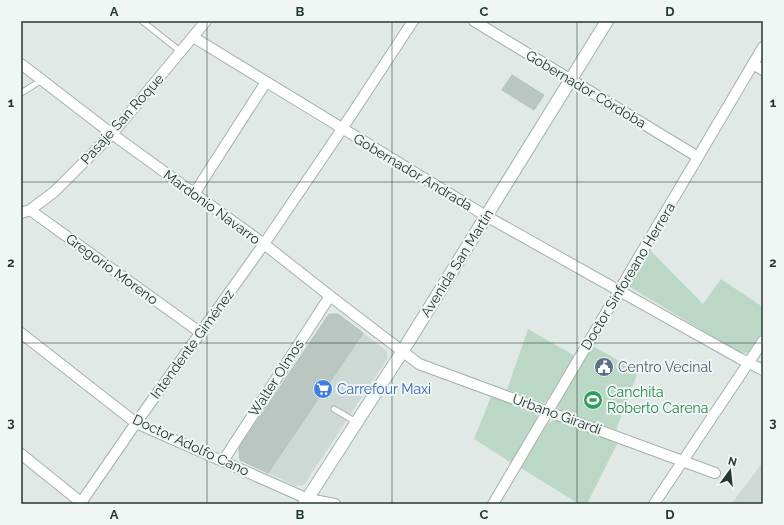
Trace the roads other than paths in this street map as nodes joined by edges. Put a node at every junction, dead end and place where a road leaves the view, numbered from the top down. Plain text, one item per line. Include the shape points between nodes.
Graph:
1 (142, 21) edge
2 (206, 21) edge
3 (413, 21) edge
4 (474, 21) edge
5 (607, 21) edge
6 (193, 37) junction
7 (763, 47) edge
8 (180, 51) junction
9 (21, 64) edge
10 (753, 64) junction
11 (763, 70) edge
12 (42, 80) junction
13 (571, 80) junction
14 (266, 82) junction
15 (21, 94) edge
16 (342, 129) junction
17 (112, 134) junction
18 (698, 157) junction
19 (194, 194) junction
20 (26, 212) edge
21 (486, 216) junction
22 (264, 244) junction
23 (620, 290) junction
24 (330, 296) junction
25 (21, 333) edge
26 (201, 333) junction
27 (763, 341) edge
28 (402, 352) junction
29 (748, 362) junction
30 (763, 370) edge
31 (334, 409) dead end
32 (548, 411) junction
33 (136, 423) junction
34 (356, 423) junction
35 (21, 454) edge
36 (682, 460) junction
37 (223, 461) junction
38 (716, 473) dead end
39 (306, 501) edge
40 (81, 504) edge
41 (335, 504) edge
42 (493, 504) edge
43 (654, 504) edge

1 - 8 lane
2 - 6 street, Pasaje San Roque
3 - 16 street, Intendente Giménez
4 - 13 street, Gobernador Córdoba
5 - 13 main road, Avenida San Martín
6 - 8 street, Pasaje San Roque
6 - 14 street, Gobernador Andrada
7 - 10 street, Doctor Sinforeano Herrera
8 - 17 street, Pasaje San Roque
9 - 12 street, Mardonio Navarro
10 - 11 street
10 - 18 street, Doctor Sinforeano Herrera
12 - 15 lane
12 - 17 street, Mardonio Navarro
13 - 18 street, Gobernador Córdoba
13 - 21 main road, Avenida San Martín
14 - 16 street, Gobernador Andrada
14 - 19 street
16 - 21 street, Gobernador Andrada
16 - 22 street, Intendente Giménez
17 - 19 street, Mardonio Navarro
17 - 20 street, Pasaje San Roque via 54,192
18 - 23 street, Doctor Sinforeano Herrera
19 - 22 street, Mardonio Navarro
20 - 26 street, Gregorio Moreno
21 - 23 street, Gobernador Andrada
21 - 28 main road, Avenida San Martín
22 - 24 street, Mardonio Navarro
22 - 26 street, Intendente Giménez
23 - 29 street, Gobernador Andrada
23 - 32 street, Doctor Sinforeano Herrera
24 - 28 street, Mardonio Navarro
24 - 37 street, Walter Olmos
25 - 33 street, Doctor Adolfo Cano
26 - 33 street, Intendente Giménez
27 - 29 street
28 - 32 street, Urbano Girardi via 419,364
28 - 34 main road, Avenida San Martín
29 - 30 street, Gobernador Andrada
29 - 36 street
31 - 34 lane
32 - 36 street, Urbano Girardi
32 - 42 street, Doctor Sinforeano Herrera
33 - 37 street, Doctor Adolfo Cano
33 - 40 street, Intendente Giménez
34 - 39 main road, Avenida San Martín
35 - 40 street
36 - 38 street, Urbano Girardi
36 - 43 street
37 - 39 street, Doctor Adolfo Cano
39 - 41 street, Doctor Adolfo Cano

